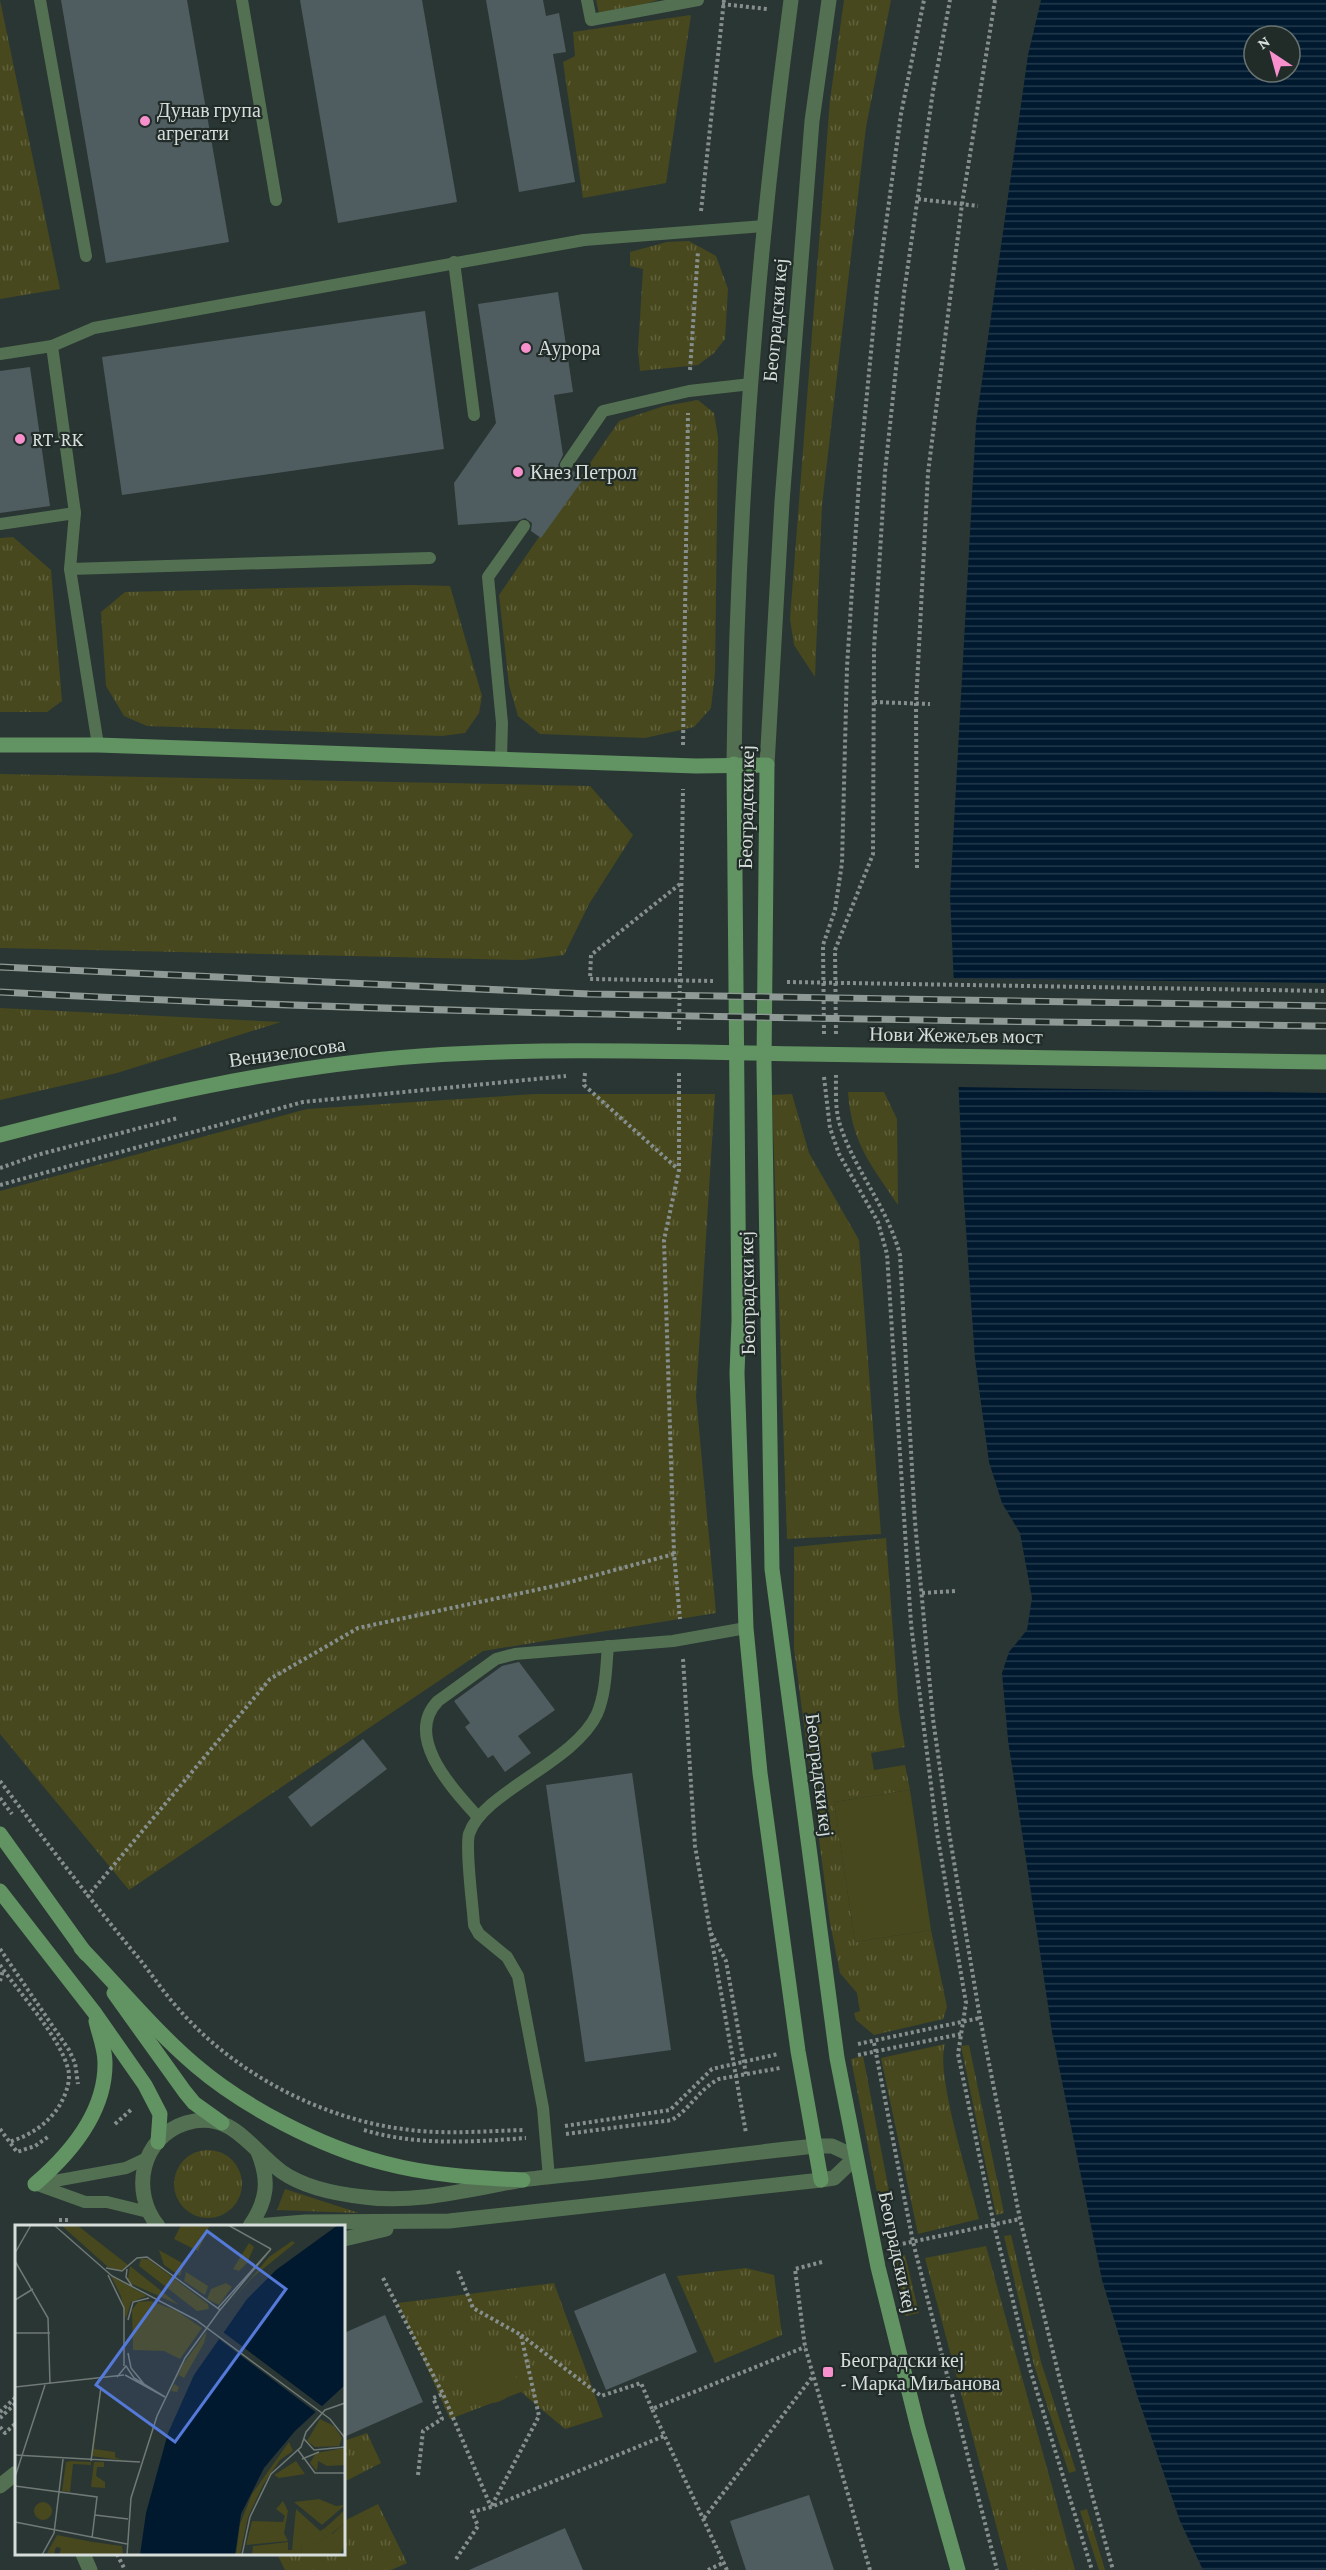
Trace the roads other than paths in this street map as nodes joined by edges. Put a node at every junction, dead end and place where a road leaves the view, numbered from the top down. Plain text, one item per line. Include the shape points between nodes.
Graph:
1 (40, 0) edge
2 (242, 0) edge
3 (586, 0) edge
4 (698, 0) edge
5 (791, 0) edge
6 (829, 0) edge
7 (276, 200) dead end
8 (765, 226) junction
9 (86, 256) dead end
10 (454, 262) junction
11 (52, 346) junction
12 (0, 354) edge
13 (751, 384) junction
14 (474, 415) dead end
15 (566, 465) dead end
16 (75, 513) junction
17 (0, 524) edge
18 (524, 526) dead end
19 (430, 558) dead end
20 (70, 569) junction
21 (0, 745) edge
22 (98, 745) junction
23 (501, 759) junction
24 (734, 764) junction
25 (767, 765) junction
26 (586, 1051) joint
27 (1326, 1062) edge
28 (0, 1135) edge
29 (746, 1628) junction
30 (608, 1646) junction
31 (478, 1817) junction
32 (0, 1834) edge
33 (0, 1891) edge
34 (81, 1948) junction
35 (94, 2012) junction
36 (222, 2124) junction
37 (158, 2142) junction
38 (815, 2146) junction
39 (257, 2150) junction
40 (856, 2157) junction
41 (147, 2158) junction
42 (549, 2178) junction
43 (523, 2180) junction
44 (821, 2180) junction
45 (35, 2184) junction
46 (148, 2212) junction
47 (412, 2223) junction
48 (157, 2225) edge
49 (251, 2225) edge
50 (269, 2225) edge
51 (345, 2239) edge
52 (15, 2473) edge
53 (0, 2486) edge
54 (84, 2555) edge
55 (90, 2570) edge
56 (958, 2570) edge

1 - 9 lane
2 - 7 lane
3 - 4 lane via 591,20
5 - 8 street, Београдски кеј
6 - 25 street, Београдски кеј via 812,121 782,502
8 - 10 lane via 584,240
8 - 13 street, Београдски кеј
10 - 11 lane via 94,328
10 - 14 lane
11 - 12 lane
11 - 16 lane
13 - 15 lane via 689,391 603,411
13 - 24 street, Београдски кеј
16 - 17 lane
16 - 20 lane
18 - 23 lane via 488,578 502,723
19 - 20 lane
20 - 22 lane
21 - 22 main road
22 - 23 main road
23 - 24 main road
24 - 25 main road
24 - 29 main road, Београдски кеј via 737,1373
25 - 40 main road, Београдски кеј via 764,1064 772,1569 820,1946
26 - 27 main road, Нови Жежељев мост
26 - 28 main road, Венизелосова via 421,1056 267,1075 147,1097
29 - 30 lane
29 - 38 main road, Београдски кеј via 760,1773
30 - 31 lane via 603,1696 584,1733
30 - 31 lane via 496,1659 430,1709 425,1724 430,1749 438,1767
31 - 42 lane via 468,1837 474,1925 507,1957 518,1976
32 - 34 main road
33 - 35 main road
34 - 36 main road via 184,2092
34 - 43 main road via 194,2064 255,2108 345,2150 383,2163 465,2177
35 - 37 main road via 152,2097 160,2115
35 - 45 main road via 105,2062 92,2114 76,2145
36 - 37 street via 187,2123
36 - 39 street via 242,2133
37 - 41 street
38 - 40 street via 832,2146
38 - 42 street
38 - 44 main road, Београдски кеј
39 - 43 street via 282,2172 301,2182 367,2198 416,2198
39 - 49 street via 265,2169 267,2190 261,2210
40 - 44 street via 834,2178
40 - 56 main road, Београдски кеј via 878,2267
41 - 45 lane via 126,2168
41 - 46 street via 142,2194
42 - 43 street
44 - 47 street
45 - 46 lane via 85,2202 107,2202
46 - 48 street
47 - 50 street
47 - 51 street
52 - 53 street
54 - 55 street

